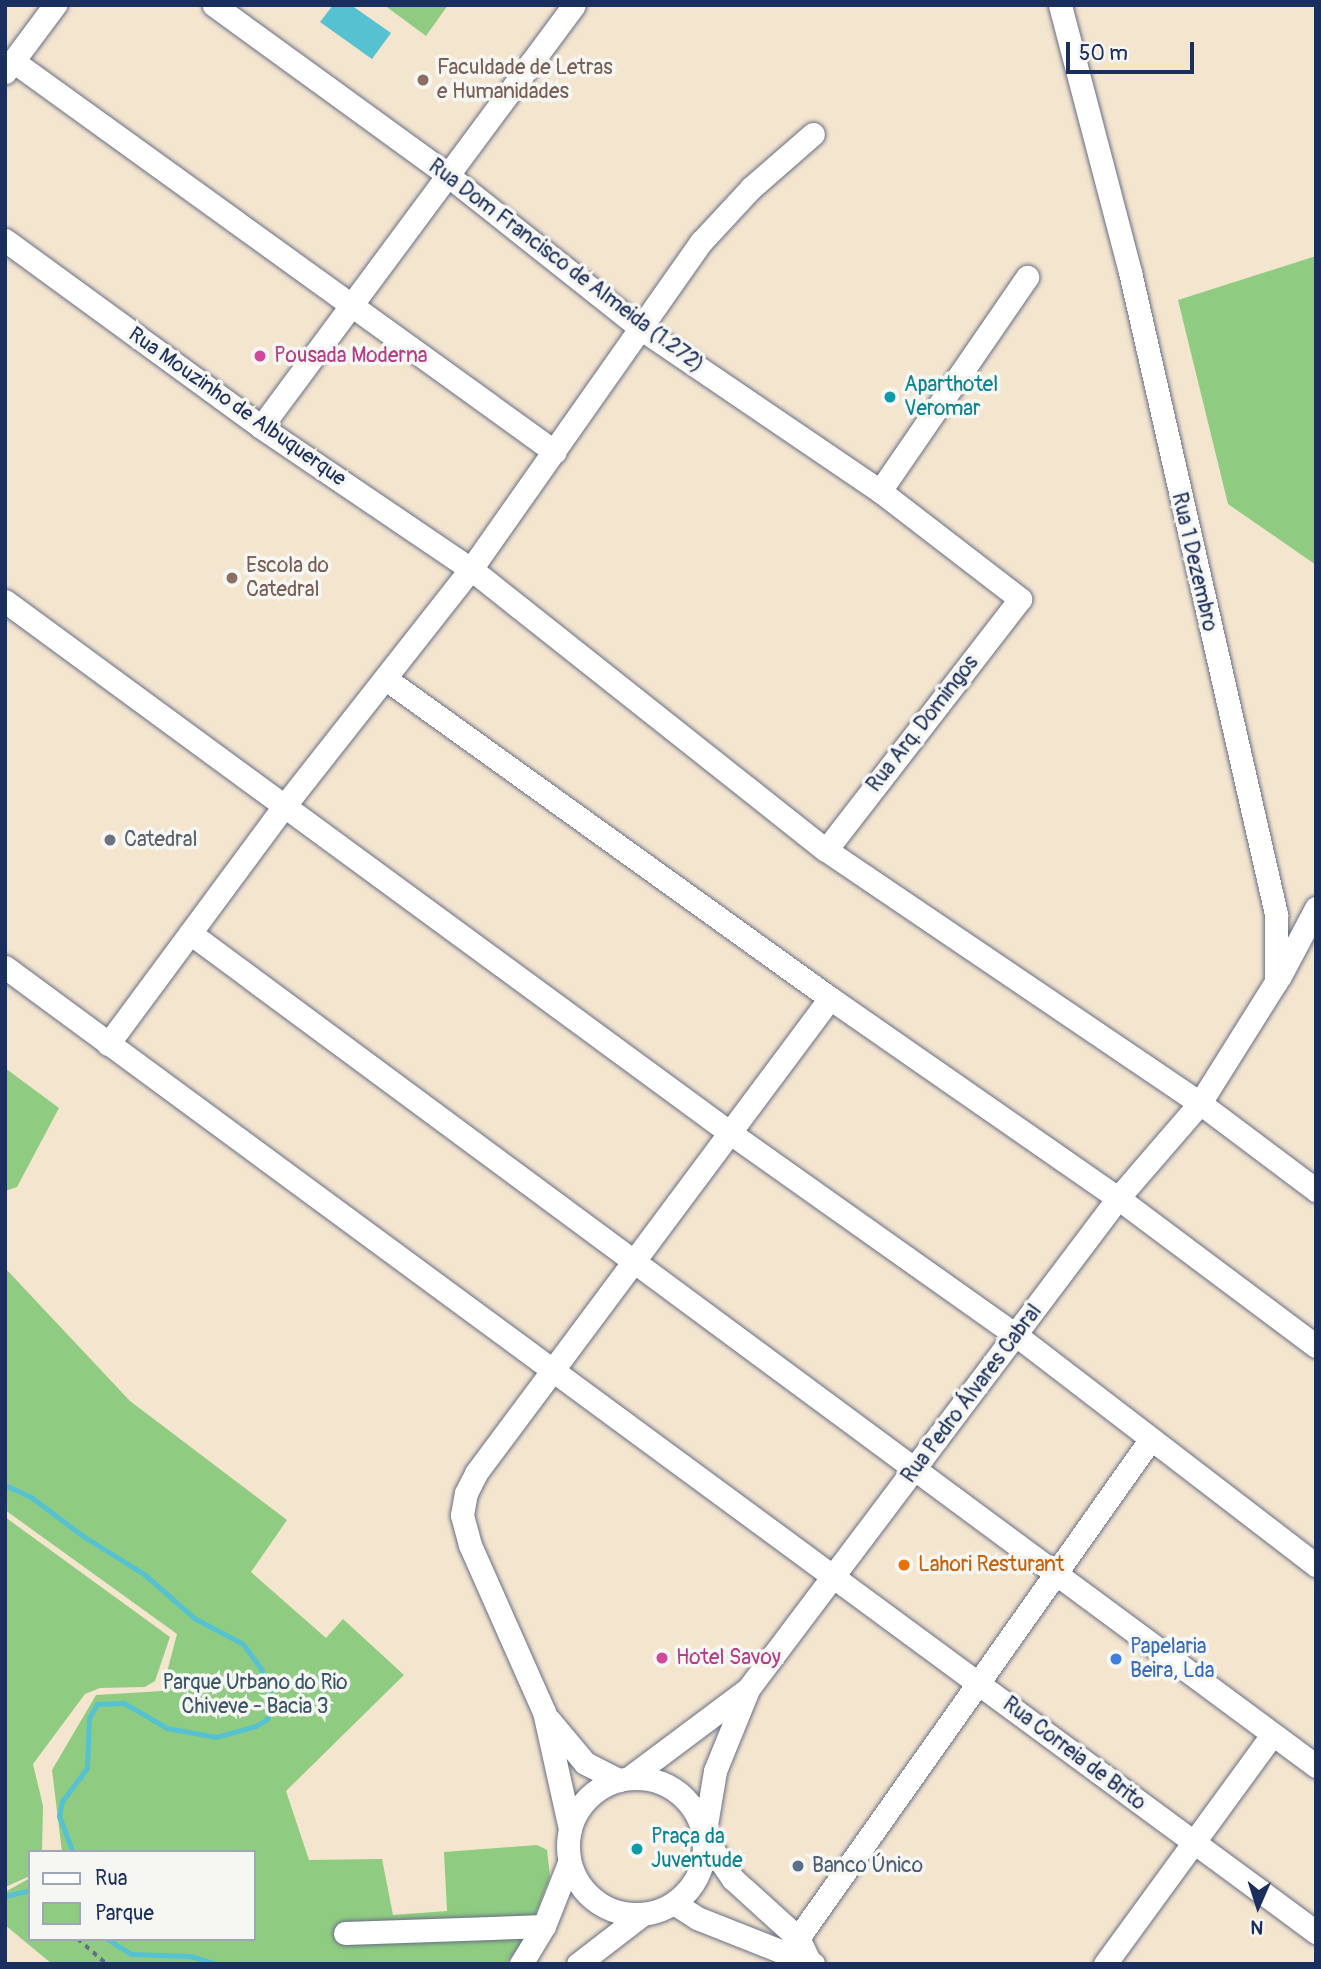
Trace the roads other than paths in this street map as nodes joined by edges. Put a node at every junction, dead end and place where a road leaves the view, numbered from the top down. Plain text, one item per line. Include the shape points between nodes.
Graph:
1 (55, 5) edge
2 (214, 5) edge
3 (574, 5) edge
4 (1060, 5) edge
5 (9, 66) edge
6 (813, 134) dead end
7 (445, 173) junction
8 (5, 240) edge
9 (1027, 276) dead end
10 (349, 306) junction
11 (643, 330) junction
12 (261, 427) junction
13 (555, 452) junction
14 (880, 491) junction
15 (471, 569) junction
16 (1020, 599) joint
17 (5, 601) edge
18 (386, 679) junction
19 (285, 805) junction
20 (826, 849) junction
21 (1316, 908) edge
22 (190, 933) junction
23 (5, 967) edge
24 (1276, 982) junction
25 (830, 998) junction
26 (108, 1044) junction
27 (1200, 1103) junction
28 (729, 1132) junction
29 (1316, 1190) edge
30 (1118, 1198) junction
31 (635, 1262) junction
32 (1016, 1335) junction
33 (1316, 1346) edge
34 (556, 1368) junction
35 (1150, 1440) junction
36 (917, 1469) junction
37 (1316, 1565) edge
38 (1055, 1570) junction
39 (833, 1577) junction
40 (977, 1681) junction
41 (748, 1689) junction
42 (544, 1712) junction
43 (1272, 1735) junction
44 (1316, 1766) edge
45 (624, 1779) junction
46 (570, 1829) junction
47 (704, 1837) junction
48 (1194, 1845) junction
49 (569, 1863) junction
50 (674, 1903) junction
51 (643, 1914) junction
52 (544, 1926) junction
53 (1316, 1932) edge
54 (345, 1933) dead end
55 (798, 1938) junction
56 (1117, 1958) edge
57 (811, 1962) edge
58 (521, 1964) edge
59 (578, 1964) edge

1 - 5 street
2 - 7 street, Rua Dom Francisco de Almeida (1.272)
3 - 7 street
4 - 24 street, Rua 1 Dezembro via 1130,272 1276,914
5 - 10 street
6 - 11 street via 751,188 701,242
7 - 10 street
7 - 11 street, Rua Dom Francisco de Almeida (1.272)
8 - 12 street, Rua Mouzinho de Albuquerque
9 - 14 street
10 - 12 street
10 - 13 street
11 - 13 street
11 - 14 street, Rua Dom Francisco de Almeida (1.272)
12 - 15 street, Rua Mouzinho de Albuquerque
13 - 15 street
14 - 16 street, Rua Dom Francisco de Almeida (1.272)
15 - 18 street
15 - 20 street, Rua Mouzinho de Albuquerque
16 - 20 street, Rua Arq. Domingos
17 - 19 street
18 - 19 street
18 - 25 street
19 - 22 street
19 - 28 street
20 - 27 street, Rua Mouzinho de Albuquerque
21 - 24 street
22 - 26 street
22 - 31 street
23 - 26 street, Rua Correia de Brito
24 - 27 street
25 - 28 street
25 - 30 street
26 - 34 street, Rua Correia de Brito
27 - 29 street, Rua Mouzinho de Albuquerque
27 - 30 street, Rua Pedro Álvares Cabral
28 - 31 street
28 - 32 street
30 - 32 street, Rua Pedro Álvares Cabral
30 - 33 street
31 - 34 street
31 - 36 street
32 - 35 street
32 - 36 street, Rua Pedro Álvares Cabral
34 - 39 street, Rua Correia de Brito
34 - 42 street via 476,1473 462,1516 470,1545
35 - 37 street
35 - 38 street
36 - 38 street
36 - 39 street, Rua Pedro Álvares Cabral
38 - 40 street
38 - 43 street
39 - 40 street, Rua Correia de Brito
39 - 41 street, Rua Pedro Álvares Cabral
40 - 48 street, Rua Correia de Brito
40 - 55 street
41 - 45 street
41 - 47 street via 715,1771
42 - 45 street via 585,1763
42 - 46 street
43 - 44 street
43 - 48 street
45 - 46 street via 587,1798
45 - 47 street via 670,1786 698,1816
46 - 49 street
47 - 50 street via 699,1874
47 - 55 street via 733,1879
48 - 53 street, Rua Correia de Brito
48 - 56 street
49 - 51 street via 594,1900 614,1910
49 - 52 street
50 - 51 street
50 - 57 street via 697,1918
51 - 59 street
52 - 54 street
52 - 58 street
55 - 57 street

